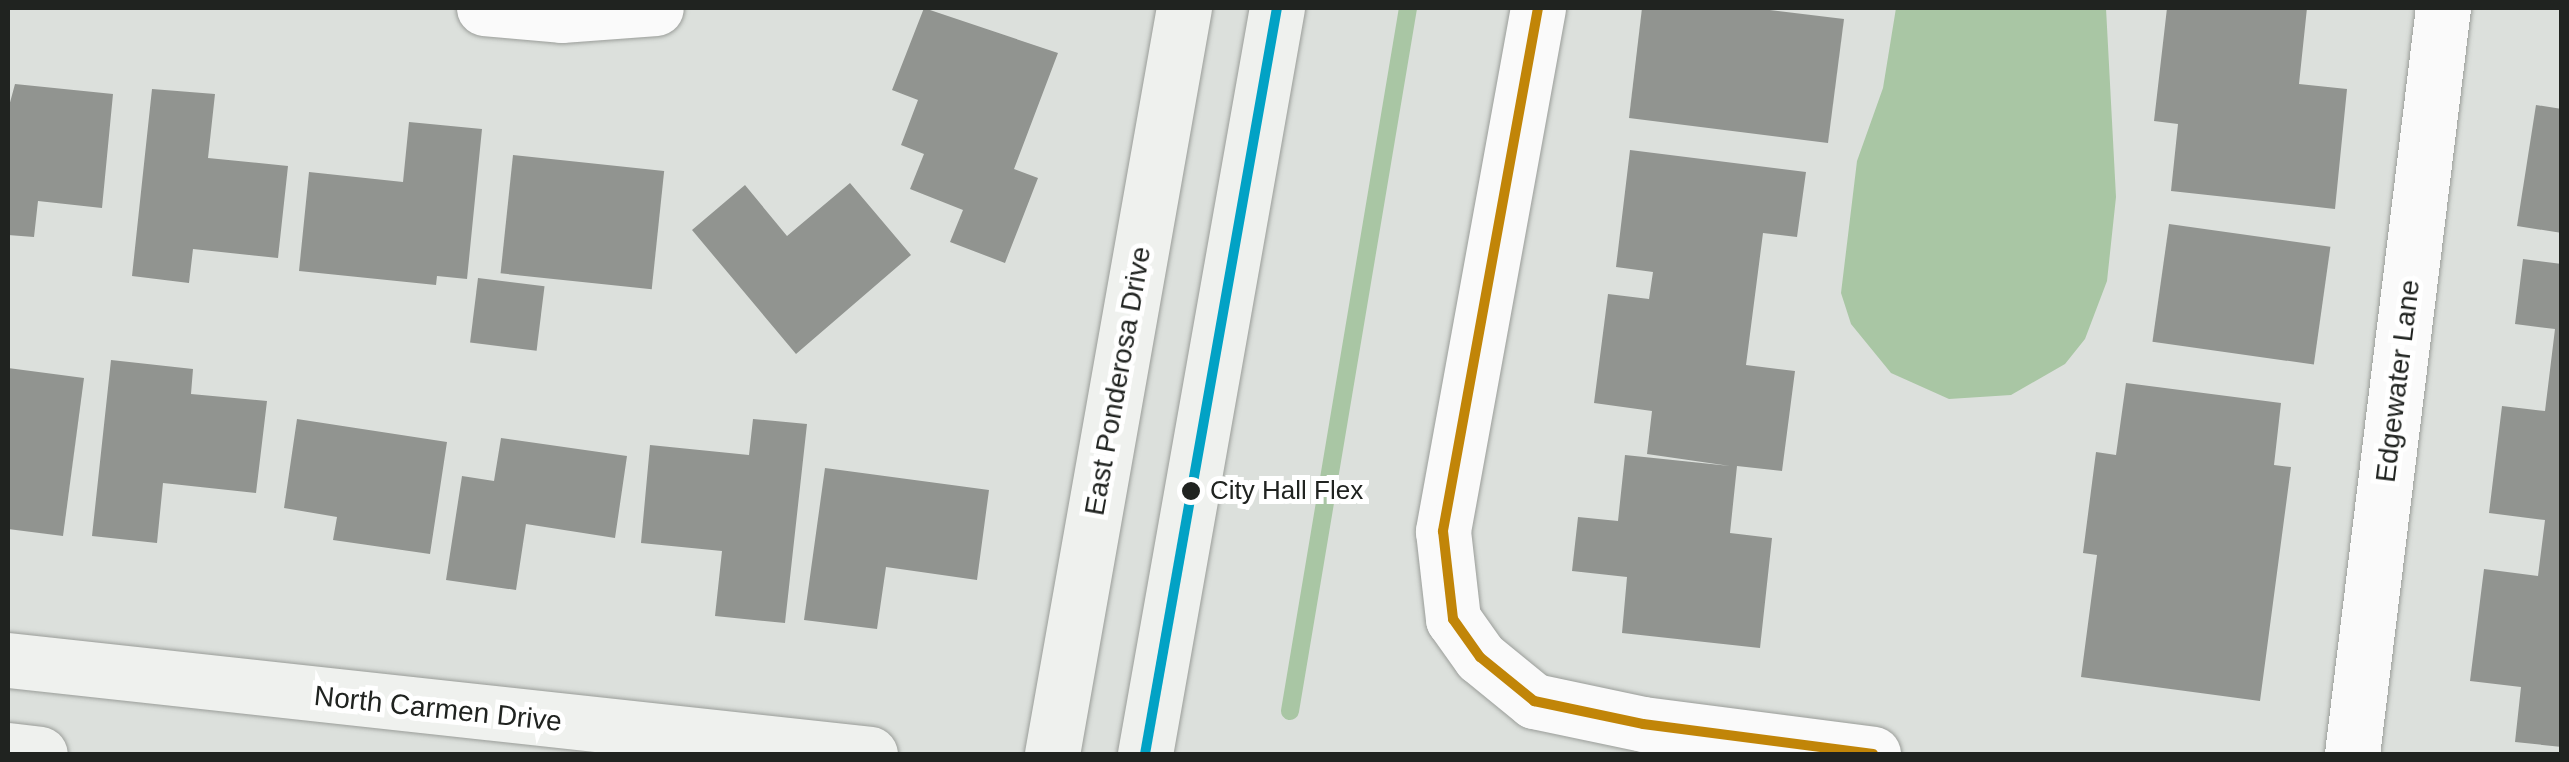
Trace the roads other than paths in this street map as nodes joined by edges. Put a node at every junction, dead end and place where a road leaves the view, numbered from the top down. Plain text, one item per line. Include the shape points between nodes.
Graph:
1 (484, 8) edge
2 (656, 8) edge
3 (1184, 8) edge
4 (1277, 8) edge
5 (1538, 8) edge
6 (2443, 8) edge
7 (8, 660) edge
8 (8, 750) edge
9 (40, 754) edge
10 (870, 754) edge
11 (1052, 754) edge
12 (1145, 754) edge
13 (1873, 754) edge
14 (2352, 754) edge

1 - 2 street via 561,15
3 - 11 main road, East Ponderosa Drive
4 - 12 main road
5 - 13 street via 1442,531 1453,619 1480,657 1534,702 1643,724
6 - 14 street, Edgewater Lane
7 - 10 main road, North Carmen Drive
8 - 9 main road

